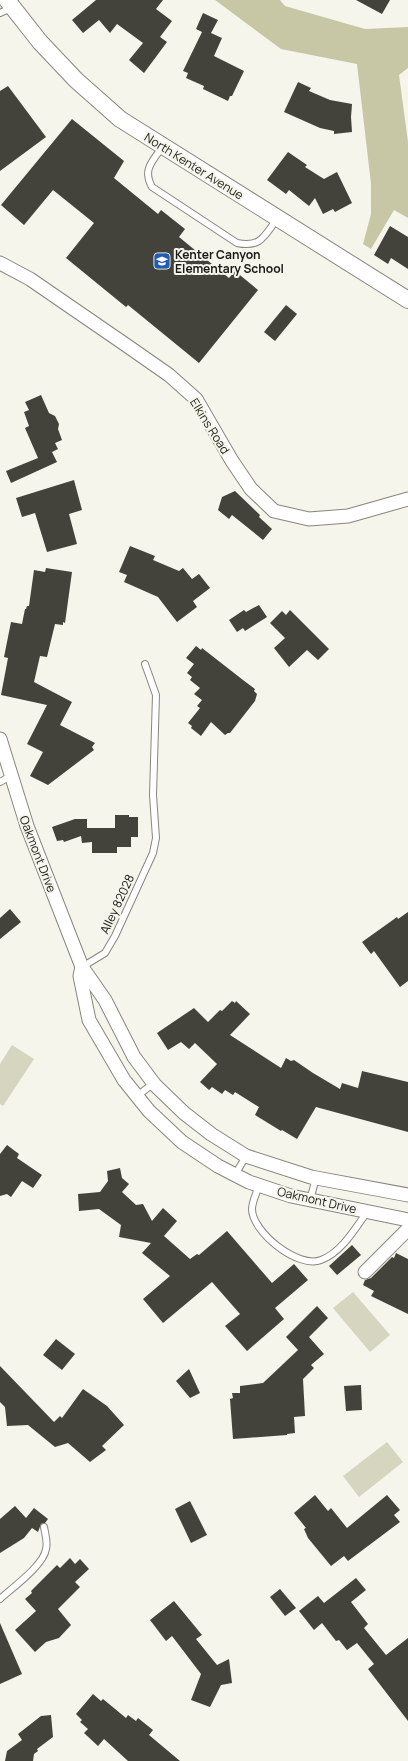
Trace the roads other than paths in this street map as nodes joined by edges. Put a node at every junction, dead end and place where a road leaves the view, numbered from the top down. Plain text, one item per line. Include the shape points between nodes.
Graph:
1 (7, 7) edge
2 (163, 146) junction
3 (278, 218) junction
4 (0, 263) edge
5 (408, 300) edge
6 (408, 499) edge
7 (145, 664) dead end
8 (0, 739) edge
9 (6, 779) edge
10 (82, 968) junction
11 (154, 1083) junction
12 (137, 1096) junction
13 (246, 1156) junction
14 (235, 1175) junction
15 (316, 1178) junction
16 (259, 1185) junction
17 (408, 1195) edge
18 (310, 1200) junction
19 (367, 1212) junction
20 (408, 1220) edge
21 (408, 1229) edge
22 (365, 1272) dead end
23 (44, 1527) dead end
24 (0, 1599) edge

1 - 2 street, North Kenter Avenue via 76,80 120,119
2 - 3 street, North Kenter Avenue
2 - 3 lane via 148,168 147,178 152,187 237,242 248,245 260,241
3 - 5 street, North Kenter Avenue
4 - 6 street, Elkins Road via 30,279 126,345 169,375 196,399 247,483 274,511 309,519 348,516
7 - 10 lane, Alley 82028 via 156,695 153,795 156,838 153,853 105,953
8 - 9 street, Oakmont Drive
9 - 10 street, Oakmont Drive
10 - 11 street, Oakmont Drive via 104,1000 134,1057
10 - 12 street, Oakmont Drive via 80,976 89,1020 124,1080
11 - 12 lane
11 - 13 street, Oakmont Drive via 184,1113
12 - 14 street, Oakmont Drive via 182,1142
13 - 14 lane
13 - 15 street, Oakmont Drive
14 - 16 street, Oakmont Drive
15 - 17 street, Oakmont Drive
15 - 18 lane
16 - 18 street, Oakmont Drive
16 - 19 lane via 252,1208 256,1224 288,1255 298,1258 315,1262 331,1255 352,1234
18 - 19 street, Oakmont Drive
19 - 20 street, Oakmont Drive
21 - 22 street
23 - 24 lane via 47,1548 44,1557

